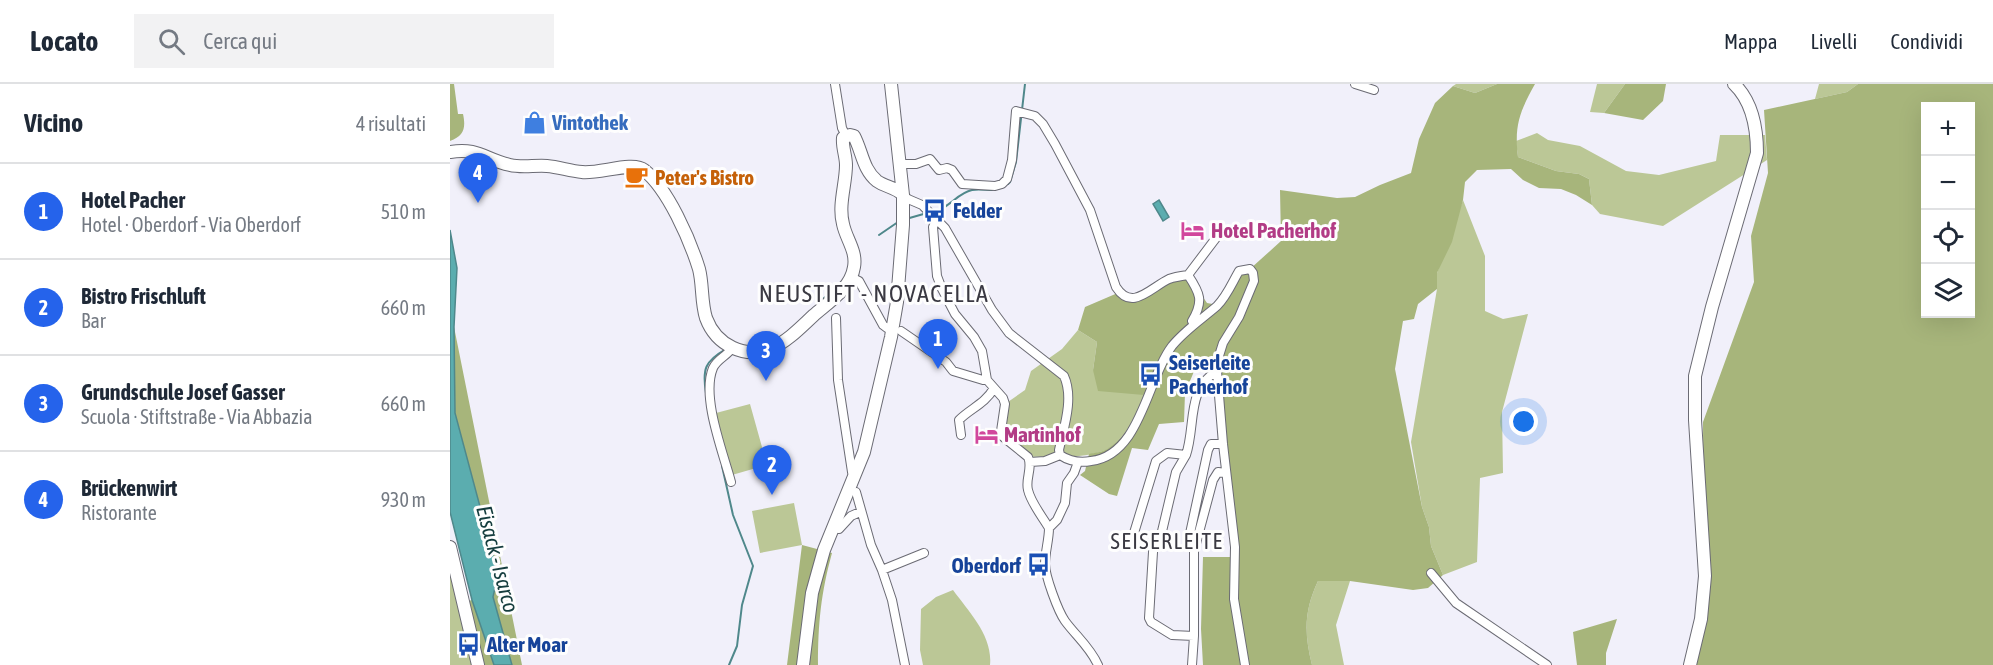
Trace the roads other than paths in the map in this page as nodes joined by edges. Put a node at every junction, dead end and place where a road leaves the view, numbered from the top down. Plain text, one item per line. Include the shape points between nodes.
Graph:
1 (835, 84) edge
2 (891, 84) edge
3 (1355, 84) edge
4 (1734, 84) edge
5 (1374, 90) dead end
6 (846, 136) junction
7 (450, 152) edge
8 (900, 164) junction
9 (903, 195) junction
10 (937, 218) junction
11 (1216, 238) dead end
12 (1188, 275) junction
13 (851, 277) junction
14 (823, 307) junction
15 (1194, 324) junction
16 (887, 328) dead end
17 (901, 332) dead end
18 (732, 348) junction
19 (1217, 371) junction
20 (987, 380) junction
21 (994, 388) junction
22 (961, 435) dead end
23 (1223, 444) junction
24 (1060, 454) junction
25 (1186, 455) junction
26 (1030, 462) junction
27 (1078, 462) junction
28 (852, 472) dead end
29 (1226, 473) junction
30 (731, 482) dead end
31 (856, 492) dead end
32 (860, 512) junction
33 (832, 528) junction
34 (1049, 528) junction
35 (1189, 538) dead end
36 (1159, 544) dead end
37 (1130, 546) dead end
38 (450, 547) edge
39 (1153, 552) dead end
40 (924, 553) dead end
41 (882, 570) junction
42 (1431, 573) dead end
43 (1194, 636) junction
44 (478, 665) edge
45 (803, 665) edge
46 (905, 665) edge
47 (1098, 665) edge
48 (1192, 665) edge
49 (1245, 665) edge
50 (1547, 665) edge
51 (1690, 665) edge

1 - 6 street
2 - 8 street
3 - 5 street
4 - 51 street via 1755,119 1757,153 1695,376 1705,576 1701,619
6 - 9 street via 854,136 871,175
6 - 13 street via 842,144 846,168 842,223 854,253
7 - 18 street via 472,150 516,166 584,172 634,166 643,169 680,221 700,272 707,320 714,333
8 - 9 street
8 - 12 street via 930,159 939,170 952,170 966,186 1002,184 1010,171 1020,112 1035,116 1090,210 1120,292 1135,299 1170,279
9 - 10 street
9 - 33 street via 895,314 876,404 864,452
10 - 20 street via 933,227 937,276 955,314 982,351
10 - 24 street via 1009,333 1064,376 1068,393
11 - 12 street
12 - 15 street via 1200,299
13 - 14 street
13 - 16 street via 859,281
14 - 18 street via 771,348 758,352
14 - 28 street via 838,319 838,380
15 - 19 street via 1218,305 1239,271 1250,269 1254,281 1223,343
15 - 27 street via 1162,361 1144,408 1127,438 1099,460
17 - 20 street via 953,370
18 - 30 street via 712,368 710,382 712,410
19 - 23 street
19 - 25 street via 1206,377 1199,389
20 - 21 street
21 - 22 street via 982,404 959,420
21 - 26 street via 1005,404 1002,436
23 - 29 street
23 - 35 street via 1211,444 1208,450
24 - 26 street
24 - 27 street
25 - 36 street via 1176,472
25 - 37 street via 1167,453 1156,461
26 - 34 street via 1028,490
27 - 34 street via 1067,483 1065,503
29 - 43 street via 1218,472 1213,480 1194,551
29 - 49 street via 1234,547 1234,599
31 - 32 street
32 - 33 street via 838,529
32 - 41 street
33 - 45 street via 812,592
34 - 47 street via 1046,577 1059,612 1092,651
38 - 44 street
39 - 43 street via 1150,622 1172,634
40 - 41 street
41 - 46 street
42 - 50 street via 1456,603
43 - 48 street

